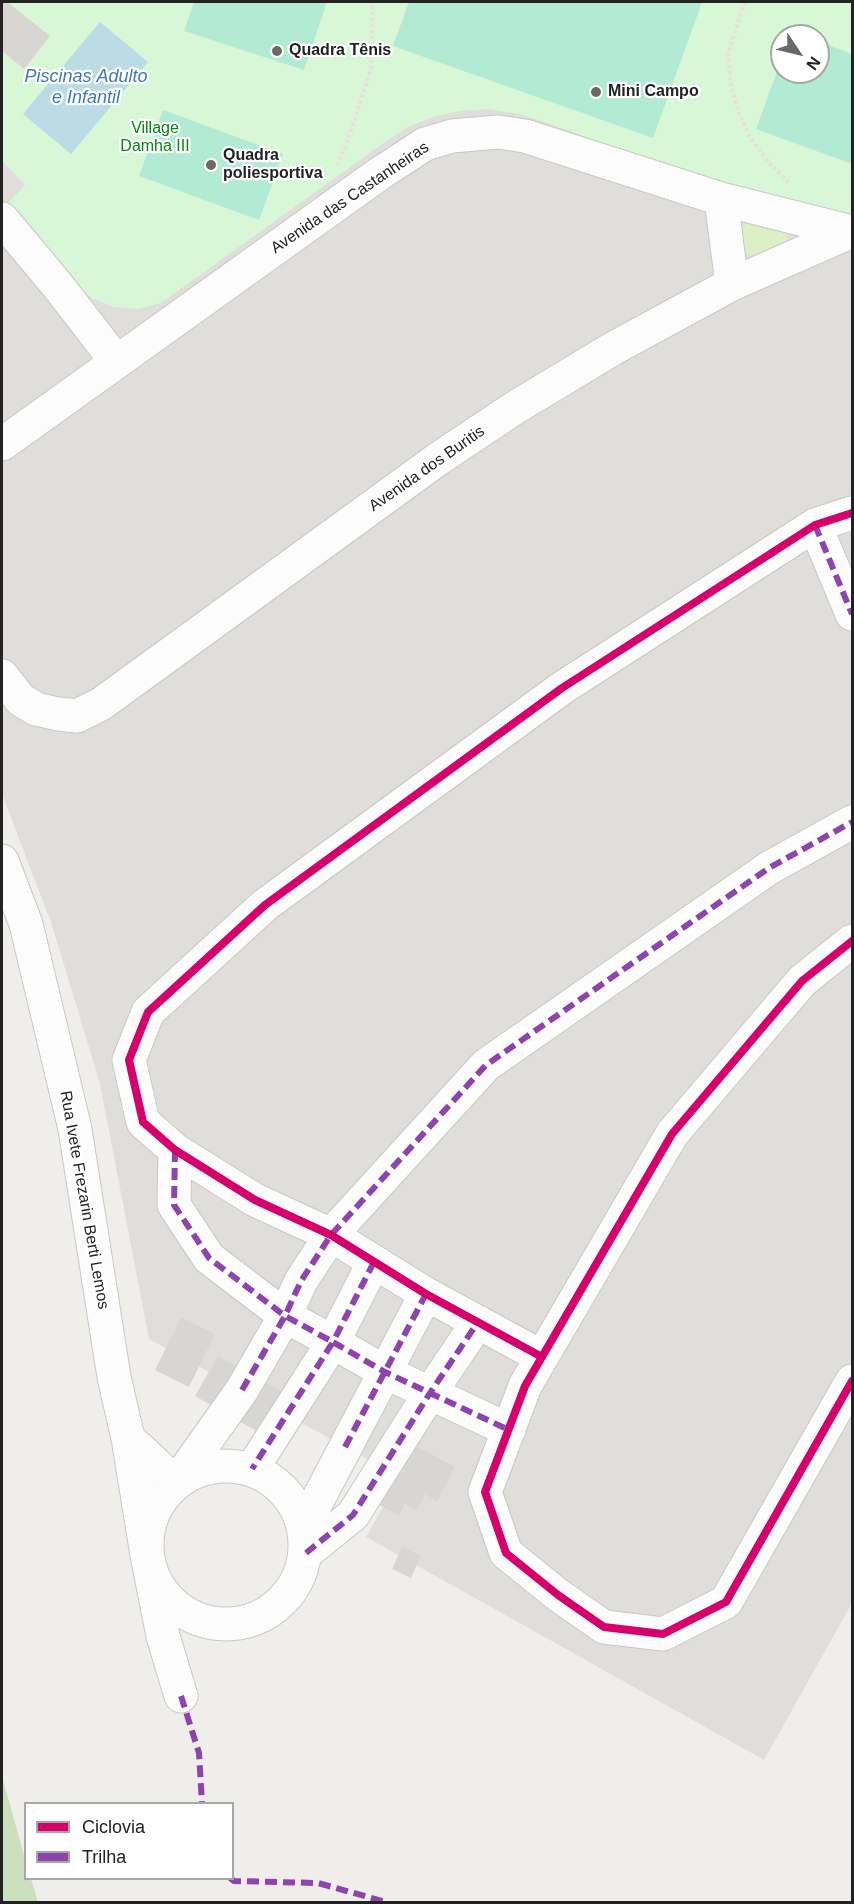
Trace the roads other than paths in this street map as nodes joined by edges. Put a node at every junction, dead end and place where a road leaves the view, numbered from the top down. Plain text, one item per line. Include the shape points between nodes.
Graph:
1 (721, 199) junction
2 (2, 219) edge
3 (852, 232) edge
4 (732, 284) junction
5 (116, 361) junction
6 (2, 444) edge
7 (852, 513) edge
8 (815, 525) junction
9 (852, 614) edge
10 (11, 688) edge
11 (852, 822) edge
12 (2, 861) edge
13 (852, 941) edge
14 (175, 1150) junction
15 (331, 1235) junction
16 (374, 1262) junction
17 (426, 1294) junction
18 (285, 1316) junction
19 (478, 1322) junction
20 (333, 1342) junction
21 (542, 1357) junction
22 (386, 1372) junction
23 (852, 1381) edge
24 (430, 1393) junction
25 (508, 1430) junction
26 (128, 1438) junction
27 (252, 1469) junction
28 (176, 1483) junction
29 (305, 1539) junction
30 (147, 1555) junction
31 (214, 1624) junction

1 - 3 street, Avenida das Castanheiras
1 - 4 street
1 - 5 street, Avenida das Castanheiras via 525,136 498,132 453,136 424,144
2 - 5 street
3 - 4 street, Avenida dos Buritis
4 - 10 street, Avenida dos Buritis via 516,407 438,459 101,704 77,716 58,714 36,709
5 - 6 street, Avenida das Castanheiras
7 - 8 street
8 - 9 street
8 - 14 street via 562,688 266,905 148,1012 129,1060 143,1122
11 - 15 street via 769,868 486,1065
12 - 26 street, Rua Ivete Frezarin Berti Lemos via 26,924 75,1129 114,1377
13 - 21 street via 802,981 672,1134
14 - 15 street via 255,1200
14 - 18 street via 174,1205 209,1258
15 - 16 street
15 - 18 street via 301,1281
16 - 17 street
16 - 20 street
17 - 19 street
17 - 22 street
18 - 20 street
18 - 28 street via 242,1390
19 - 21 street
19 - 24 street
20 - 22 street
20 - 27 street
21 - 25 street via 525,1386
22 - 24 street
22 - 29 street via 345,1447
23 - 25 street via 726,1602 663,1634 604,1627 506,1553 486,1492
24 - 25 street
24 - 29 street via 353,1515
26 - 28 street
26 - 30 street, Rua Ivete Frezarin Berti Lemos
27 - 28 street via 226,1464 200,1469
27 - 29 street via 276,1482 294,1501
28 - 30 street via 158,1503 148,1528
29 - 31 street via 299,1577 285,1599 264,1615 240,1624
30 - 31 street via 154,1579 169,1600 190,1616
30 - 31 street, Rua Ivete Frezarin Berti Lemos via 163,1636 181,1696 183,1657

